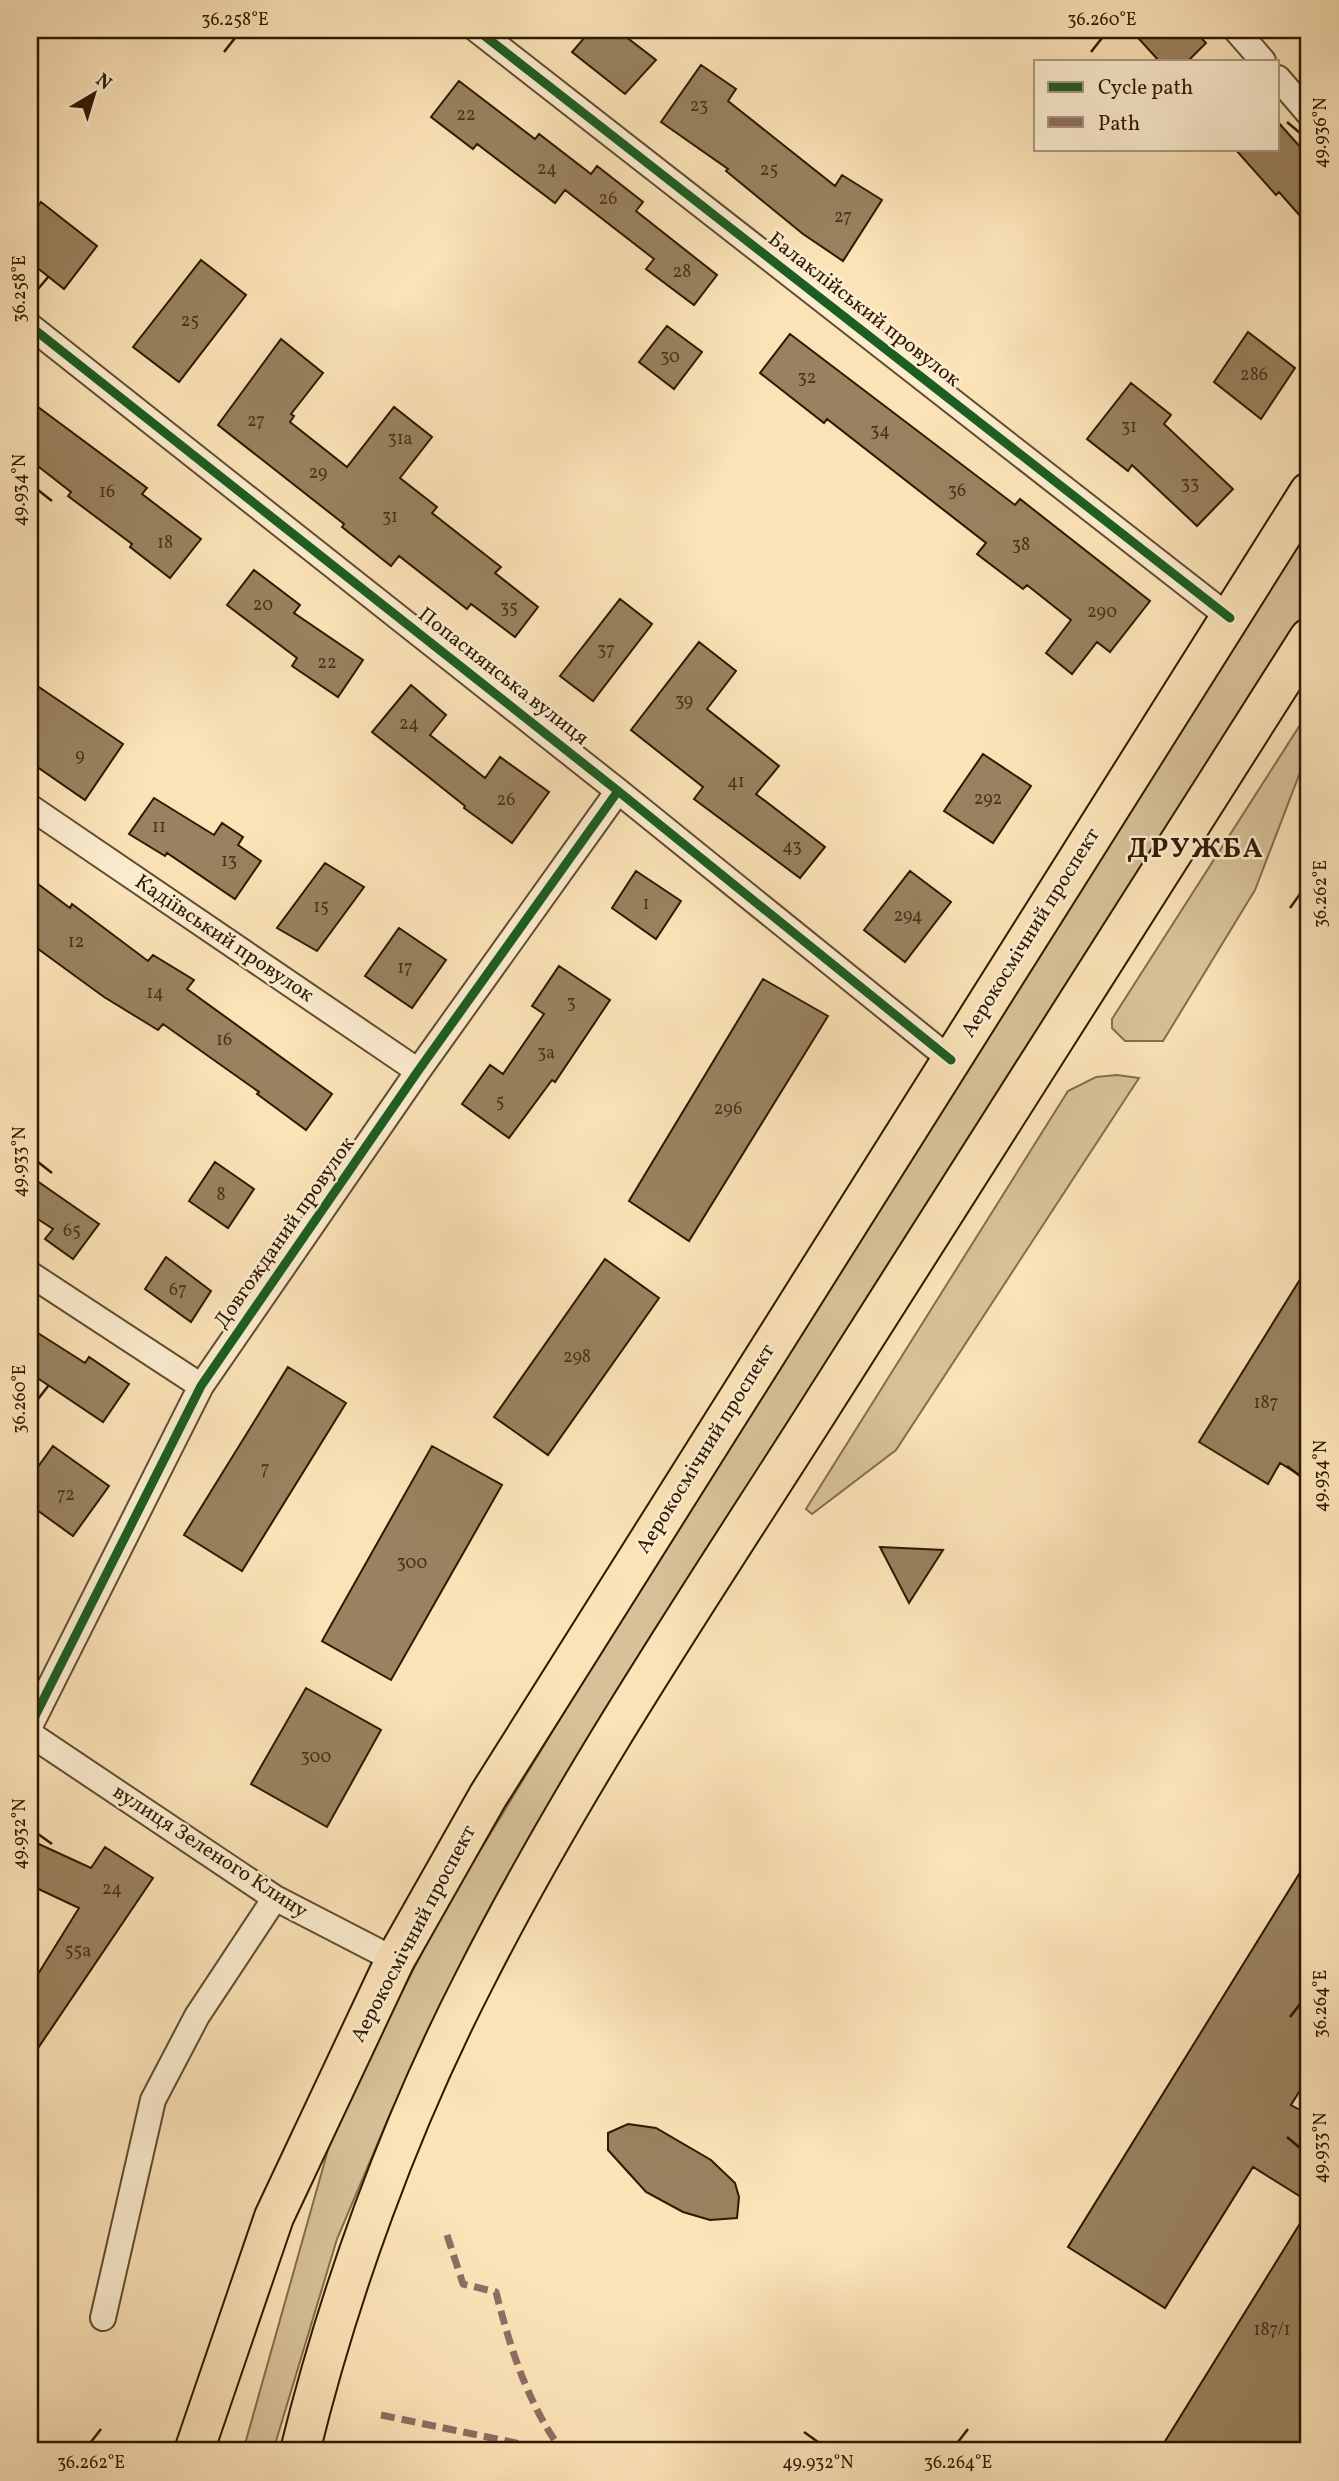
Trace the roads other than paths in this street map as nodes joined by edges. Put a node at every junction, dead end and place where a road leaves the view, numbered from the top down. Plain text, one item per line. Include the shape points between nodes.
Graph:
1 (477, 30) edge
2 (1236, 30) edge
3 (1262, 60) edge
4 (1280, 80) edge
5 (1309, 114) edge
6 (30, 326) edge
7 (1309, 492) edge
8 (1230, 618) junction
9 (1309, 638) edge
10 (618, 791) junction
11 (30, 807) edge
12 (951, 1060) junction
13 (418, 1071) junction
14 (30, 1274) edge
15 (201, 1386) junction
16 (30, 1726) edge
17 (30, 1734) edge
18 (275, 1898) junction
19 (395, 1961) junction
20 (103, 2318) dead end
21 (194, 2451) edge
22 (299, 2451) edge

1 - 8 street, Балаклійський провулок
2 - 3 street
4 - 5 street
6 - 10 street, Попаснянська вулиця
7 - 8 main road, Аерокосмічний проспект
8 - 12 main road, Аерокосмічний проспект
9 - 22 main road via 744,1527 556,1832 473,1982 383,2182
10 - 12 street, Попаснянська вулиця
10 - 13 street, Довгожданий провулок
11 - 13 street, Кадіївський провулок
12 - 19 main road, Аерокосмічний проспект via 488,1796
13 - 15 street, Довгожданий провулок
14 - 15 street
15 - 16 street, Довгожданий провулок
17 - 18 street, вулиця Зеленого Клину
18 - 19 street, вулиця Зеленого Клину
18 - 20 street via 197,2016 153,2100
19 - 21 main road, Аерокосмічний проспект via 274,2217

